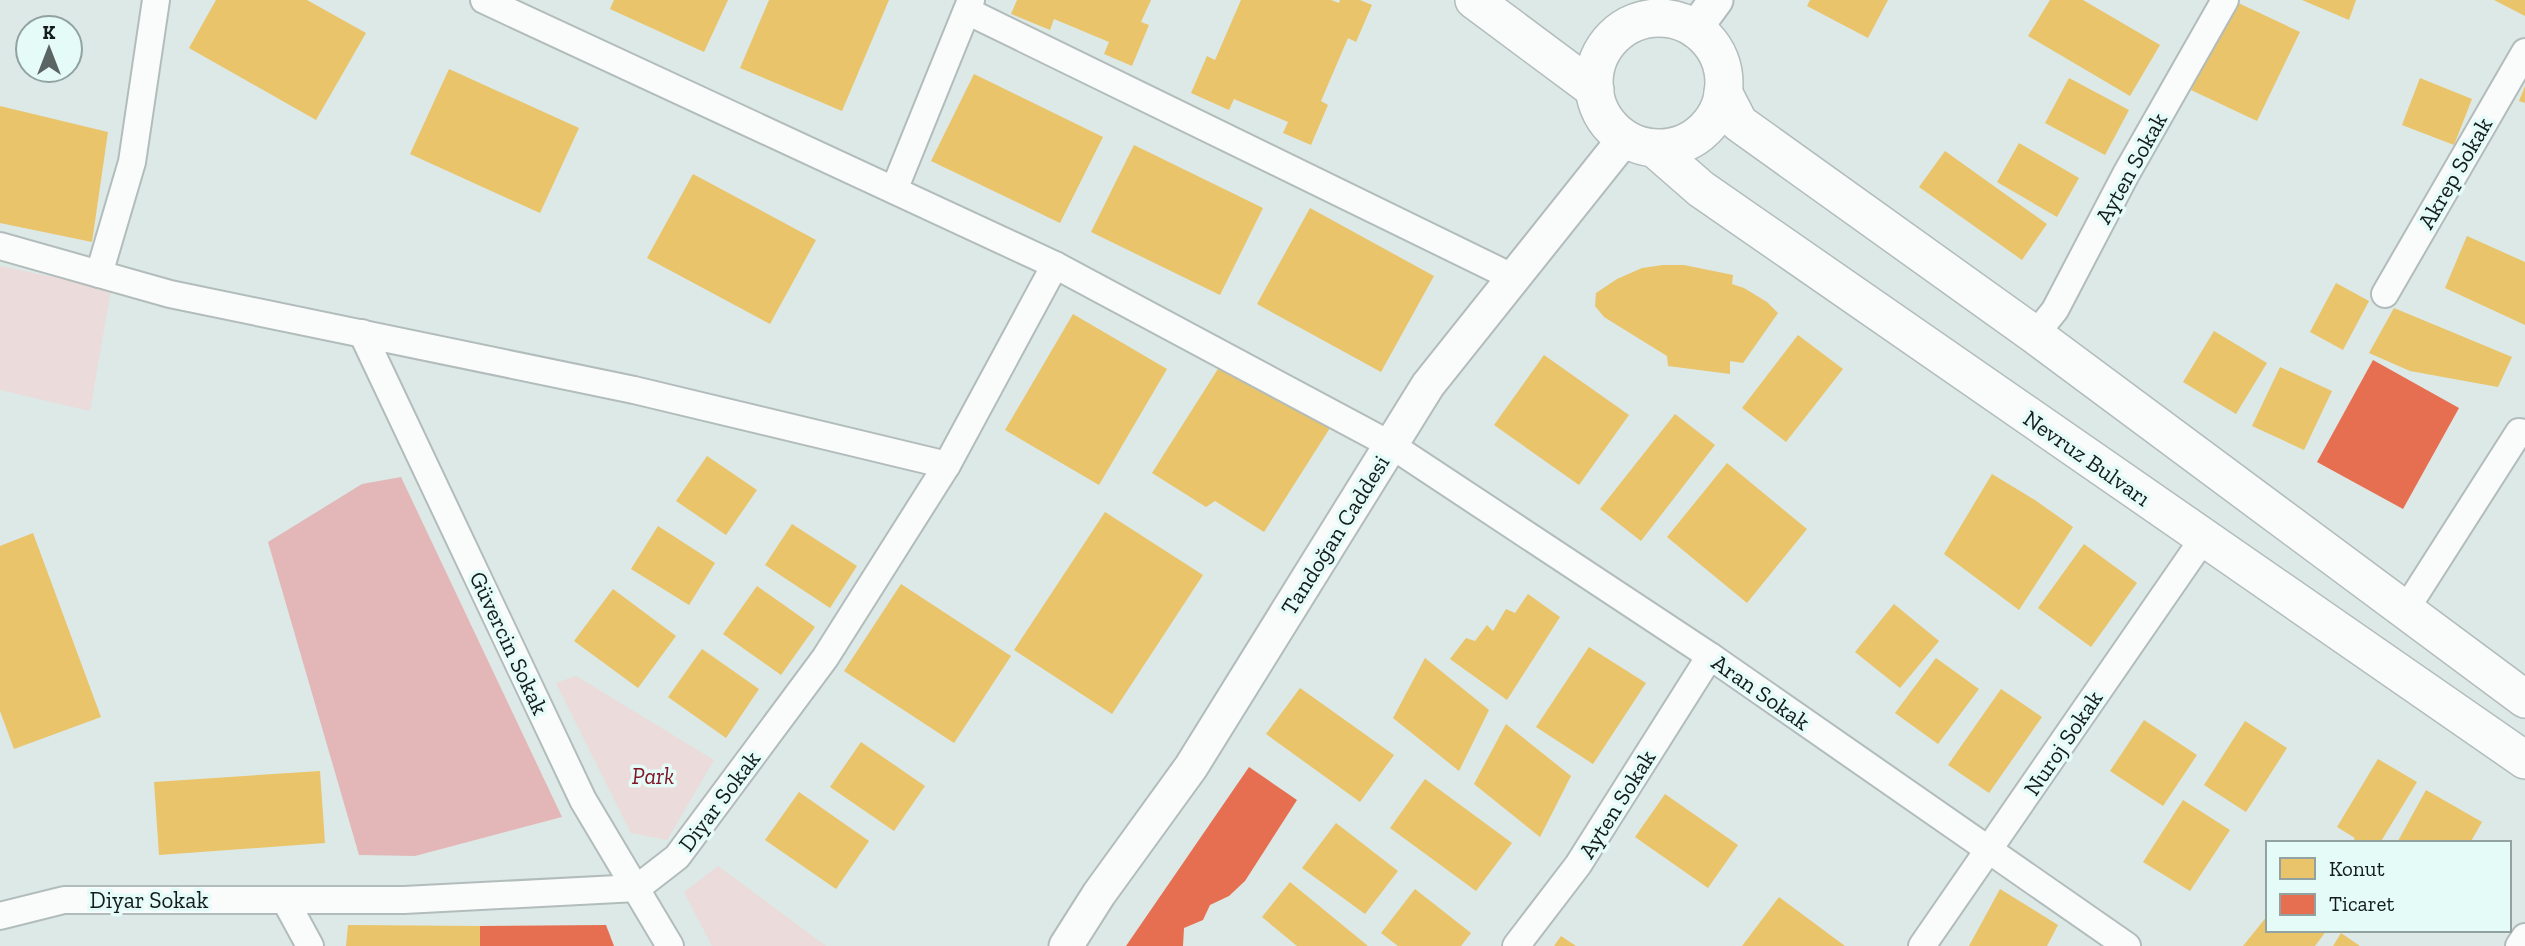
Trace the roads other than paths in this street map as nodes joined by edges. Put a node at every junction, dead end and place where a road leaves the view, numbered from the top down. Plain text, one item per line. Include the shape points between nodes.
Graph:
1 (156, 0) edge
2 (484, 0) edge
3 (1474, 0) edge
4 (1716, 0) edge
5 (2225, 0) edge
6 (969, 6) edge
7 (1636, 10) edge
8 (1694, 30) junction
9 (2525, 52) edge
10 (1595, 90) junction
11 (1723, 92) junction
12 (1639, 143) junction
13 (894, 190) junction
14 (0, 246) edge
15 (1055, 265) junction
16 (99, 274) junction
17 (1514, 278) junction
18 (2385, 294) dead end
19 (362, 333) junction
20 (2035, 335) junction
21 (2525, 433) edge
22 (1391, 445) junction
23 (947, 466) junction
24 (2203, 539) junction
25 (2406, 609) junction
26 (1710, 656) junction
27 (2525, 699) edge
28 (2525, 761) edge
29 (1990, 851) junction
30 (637, 888) junction
31 (285, 900) junction
32 (0, 916) edge
33 (2525, 937) edge
34 (310, 946) edge
35 (670, 946) edge
36 (1066, 946) edge
37 (1516, 946) edge
38 (1922, 946) edge
39 (2127, 946) edge
40 (2519, 946) edge

1 - 16 street via 132,162
2 - 13 street, Aran Sokak
3 - 10 main road
4 - 8 street
5 - 20 street, Ayten Sokak via 2055,310
6 - 13 street
6 - 17 street
7 - 8 main road
7 - 10 main road via 1628,26 1611,39 1600,56
8 - 11 main road via 1707,39 1719,58
9 - 18 street, Akrep Sokak
10 - 12 main road via 1602,116 1616,132
11 - 12 main road via 1712,121 1696,137 1676,146
11 - 20 main road via 1739,123
12 - 17 street, Tandoğan Caddesi
12 - 24 main road, Nevruz Bulvarı
13 - 15 street, Aran Sokak
14 - 16 street
15 - 22 street, Aran Sokak
15 - 23 street, Diyar Sokak
16 - 19 street via 170,294
17 - 22 street, Tandoğan Caddesi via 1428,385
19 - 23 street via 634,390
19 - 30 street, Güvercin Sokak via 583,800
20 - 25 main road
21 - 25 street via 2519,432
22 - 26 street, Aran Sokak
22 - 36 street, Tandoğan Caddesi via 1191,767
23 - 30 street, Diyar Sokak via 825,658 677,857
24 - 28 main road, Nevruz Bulvarı
24 - 29 street, Nuroj Sokak
25 - 27 main road
26 - 29 street, Aran Sokak
26 - 37 street, Ayten Sokak via 1578,864
29 - 38 street, Nuroj Sokak
29 - 39 street, Aran Sokak
30 - 31 street, Diyar Sokak via 404,900
30 - 35 street, Güvercin Sokak
31 - 32 street, Diyar Sokak via 64,900
31 - 34 street
33 - 40 street

